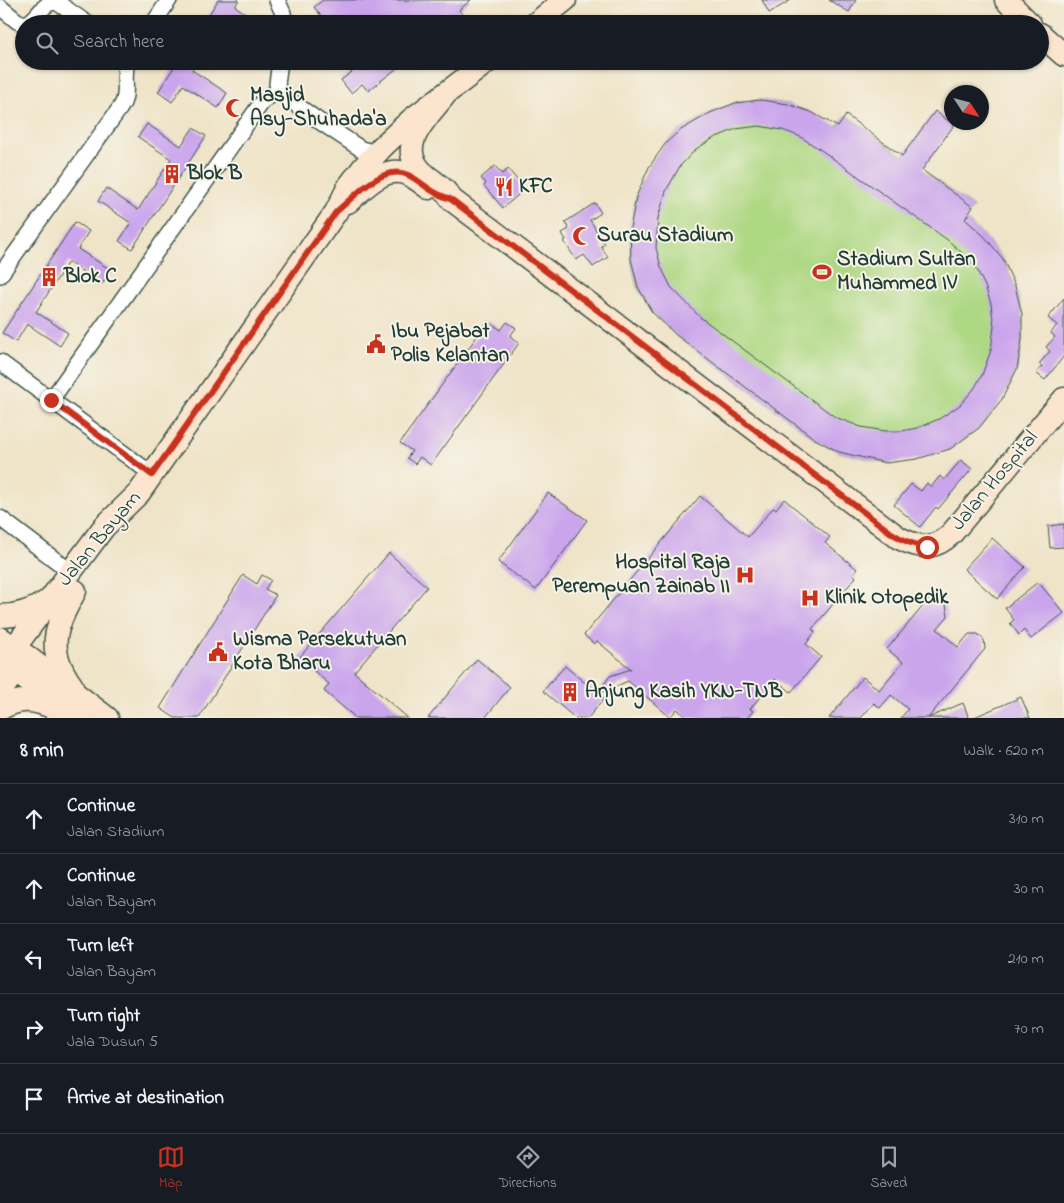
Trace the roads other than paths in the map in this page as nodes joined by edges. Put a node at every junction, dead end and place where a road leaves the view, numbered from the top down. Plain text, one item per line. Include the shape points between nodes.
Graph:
1 (169, 0) edge
2 (277, 0) edge
3 (565, 0) edge
4 (1006, 0) edge
5 (0, 7) edge
6 (37, 15) edge
7 (75, 15) edge
8 (159, 15) edge
9 (284, 15) edge
10 (546, 15) edge
11 (1021, 15) edge
12 (15, 19) edge
13 (1049, 42) edge
14 (1064, 55) edge
15 (125, 70) edge
16 (278, 70) edge
17 (477, 70) edge
18 (279, 91) junction
19 (444, 96) junction
20 (377, 153) junction
21 (424, 173) junction
22 (452, 200) junction
23 (336, 212) junction
24 (0, 275) edge
25 (0, 362) edge
26 (1064, 399) edge
27 (51, 400) junction
28 (152, 475) junction
29 (0, 518) edge
30 (73, 581) junction
31 (50, 599) junction
32 (0, 616) edge
33 (8, 658) edge
34 (0, 692) edge
35 (0, 709) edge
36 (90, 715) edge

1 - 8 street
2 - 9 street
3 - 10 main road
4 - 11 main road
5 - 12 street
6 - 7 street via 52,2
13 - 14 main road
15 - 24 street via 124,101 120,108
16 - 18 street
17 - 19 main road, Jalan Bayam
18 - 20 street via 361,148
18 - 27 street via 260,105
19 - 20 main road, Jalan Bayam via 411,120
19 - 21 main road, Jalan Bayam via 420,127 412,144 412,156
20 - 21 main road via 390,153
20 - 23 main road, Jalan Bayam via 349,186
21 - 22 main road, Jalan Bayam
22 - 23 main road, Jalan Bayam via 409,175 390,172 369,184
22 - 26 main road, Jalan Hospital via 894,535 917,546 927,547 945,540
23 - 28 main road, Jalan Bayam
25 - 27 street
27 - 28 street
28 - 30 main road, Jalan Bayam via 117,535
29 - 30 street
30 - 31 main road, Jalan Bayam
30 - 33 main road
30 - 36 main road via 58,628 55,651 65,677
31 - 32 main road via 26,613
31 - 33 main road, Jalan Bayam
33 - 34 main road
33 - 36 main road
35 - 36 main road via 28,700

